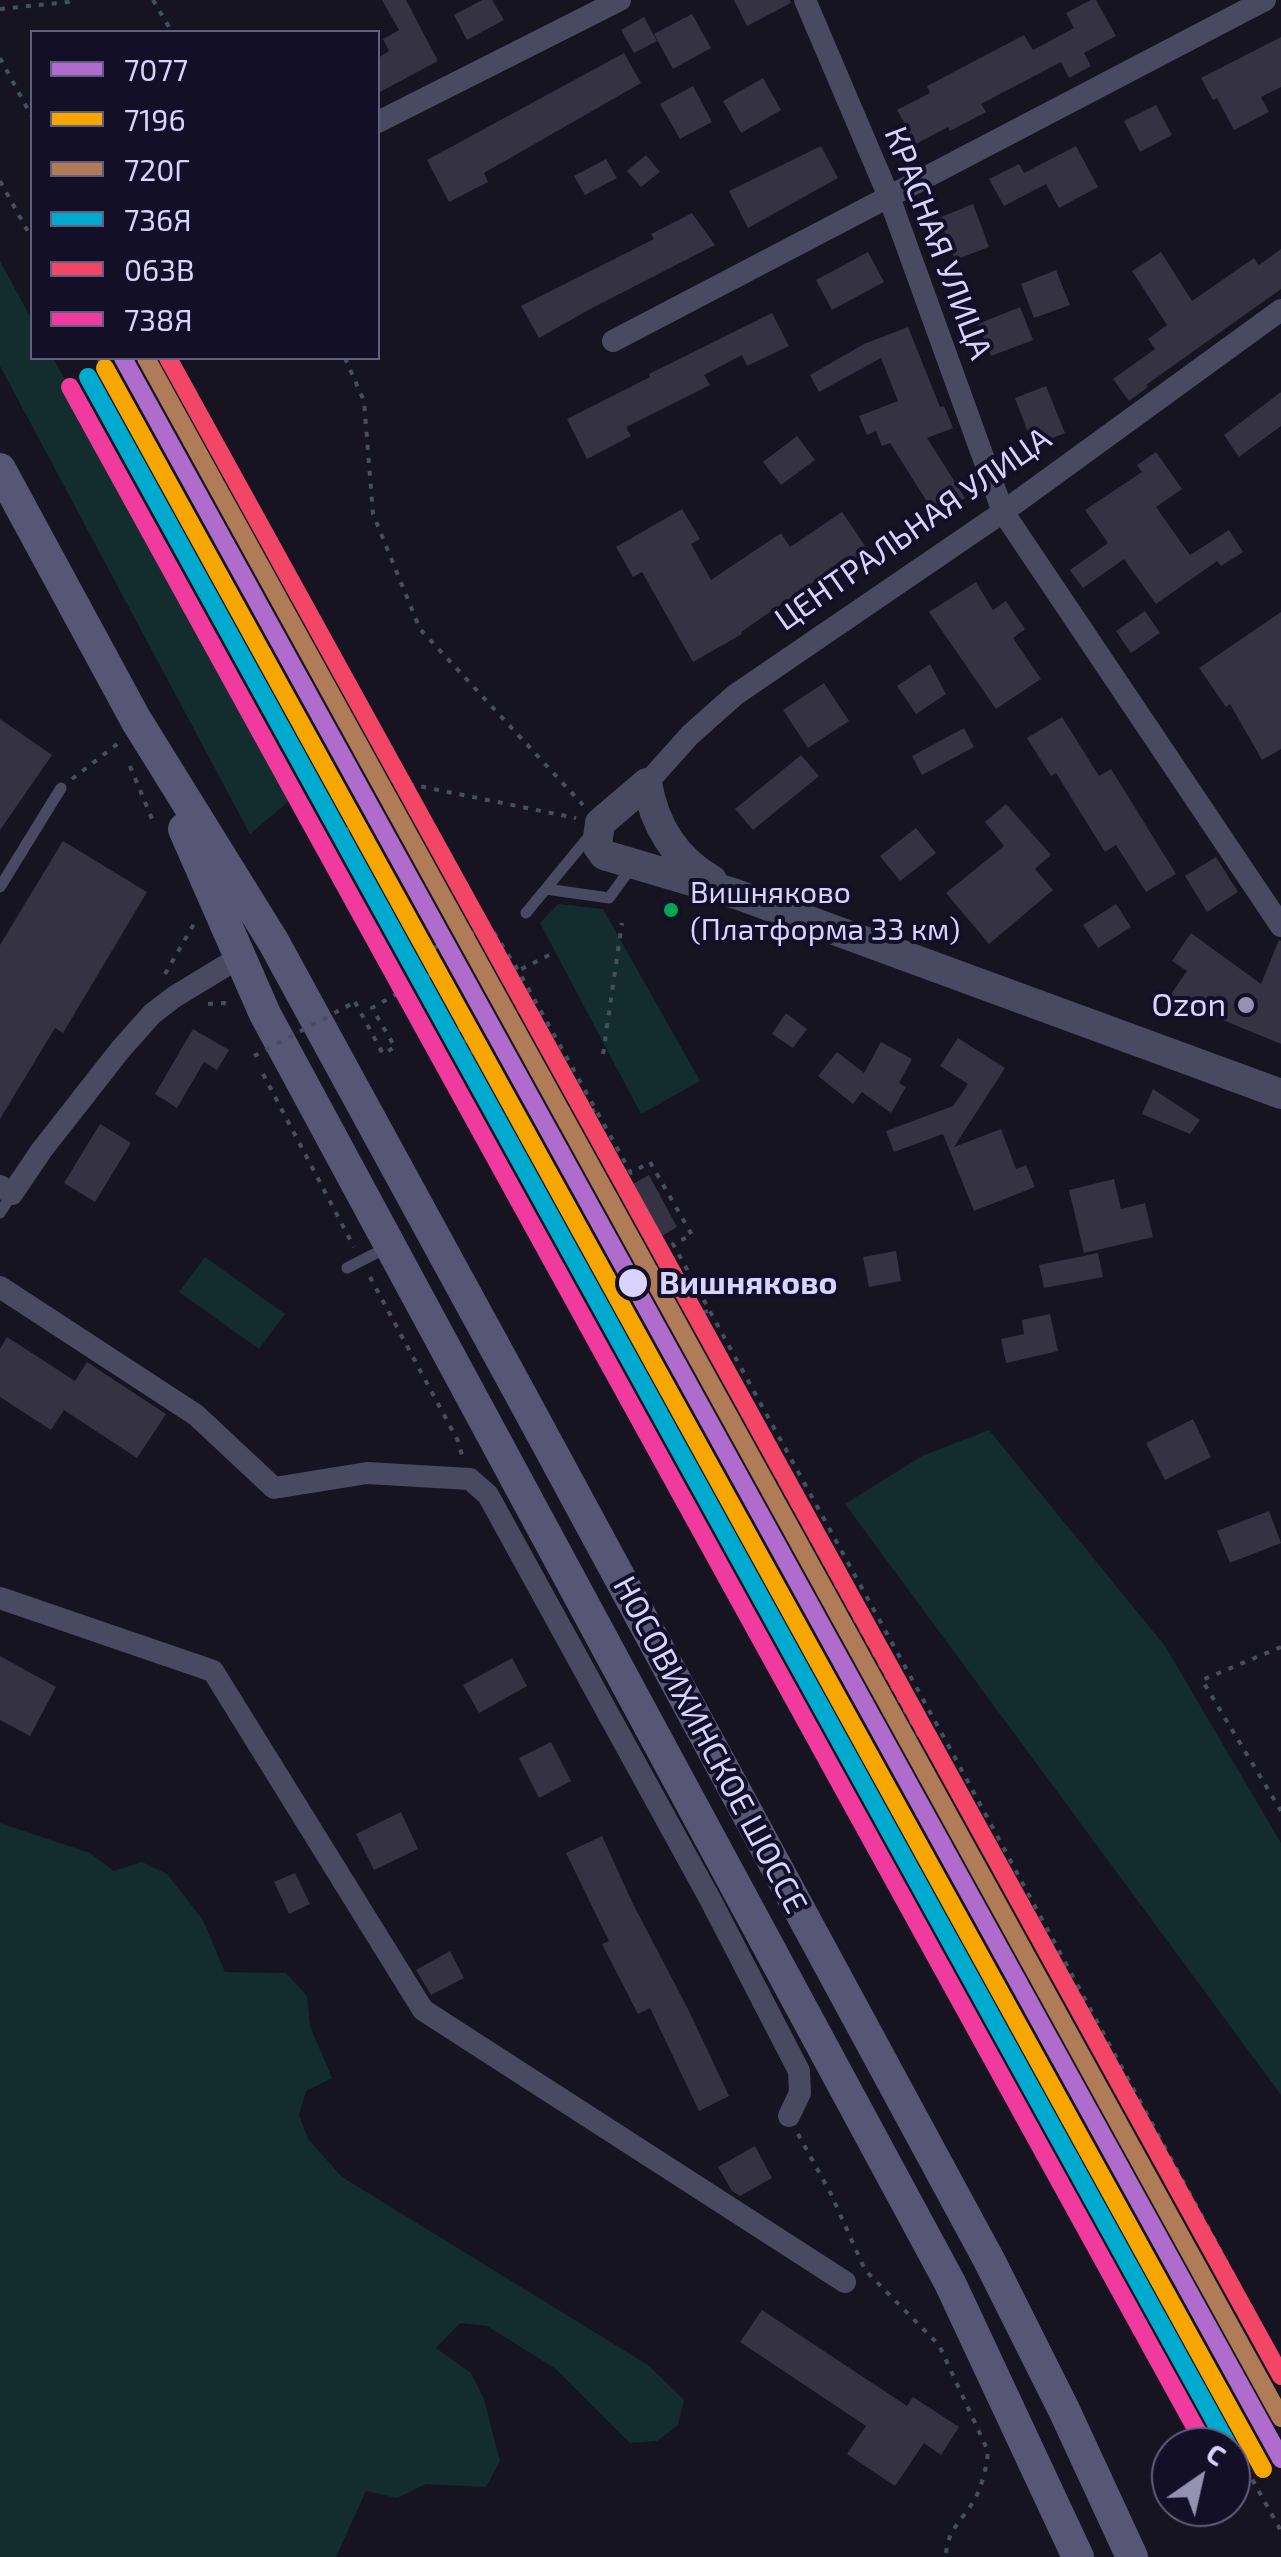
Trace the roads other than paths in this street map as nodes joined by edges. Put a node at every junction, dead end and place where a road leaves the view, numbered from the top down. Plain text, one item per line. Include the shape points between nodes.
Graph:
1 (620, 0) edge
2 (805, 0) edge
3 (1265, 0) edge
4 (380, 121) edge
5 (889, 197) junction
6 (1281, 310) edge
7 (613, 341) dead end
8 (0, 469) edge
9 (1003, 512) junction
10 (128, 731) junction
11 (647, 783) junction
12 (60, 788) road end
13 (600, 824) junction
14 (635, 864) junction
15 (0, 887) edge
16 (546, 888) junction
17 (736, 894) junction
18 (526, 913) dead end
19 (1281, 926) edge
20 (273, 941) junction
21 (240, 958) junction
22 (1281, 1094) edge
23 (4, 1198) edge
24 (376, 1253) junction
25 (347, 1268) dead end
26 (0, 1286) edge
27 (0, 1598) edge
28 (789, 2116) road end
29 (844, 2282) dead end
30 (1078, 2557) edge
31 (1132, 2557) edge

1 - 4 street
2 - 5 street, КРАСНАЯ УЛИЦА
3 - 5 street
5 - 7 street
5 - 9 street, КРАСНАЯ УЛИЦА
6 - 9 street, ЦЕНТРАЛЬНАЯ УЛИЦА
8 - 10 main road, НОСОВИХИНСКОЕ ШОССЕ
9 - 11 street, ЦЕНТРАЛЬНАЯ УЛИЦА via 735,695
9 - 19 street, КРАСНАЯ УЛИЦА
10 - 20 main road, НОСОВИХИНСКОЕ ШОССЕ
10 - 21 main road, НОСОВИХИНСКОЕ ШОССЕ
11 - 13 street, ЦЕНТРАЛЬНАЯ УЛИЦА
11 - 17 street via 651,808 671,843 702,874
12 - 15 lane
13 - 14 street via 596,845 604,855
13 - 16 lane
14 - 16 lane via 609,898
14 - 17 street
16 - 18 lane
17 - 22 street
20 - 21 street
20 - 31 main road, НОСОВИХИНСКОЕ ШОССЕ via 989,2260
21 - 23 street via 152,1014
21 - 24 main road, НОСОВИХИНСКОЕ ШОССЕ
24 - 25 lane
24 - 30 main road, НОСОВИХИНСКОЕ ШОССЕ via 950,2283
26 - 28 street via 196,1415 274,1488 368,1473 470,1478 488,1494 799,2071 800,2093
27 - 29 street via 213,1671 423,2010

